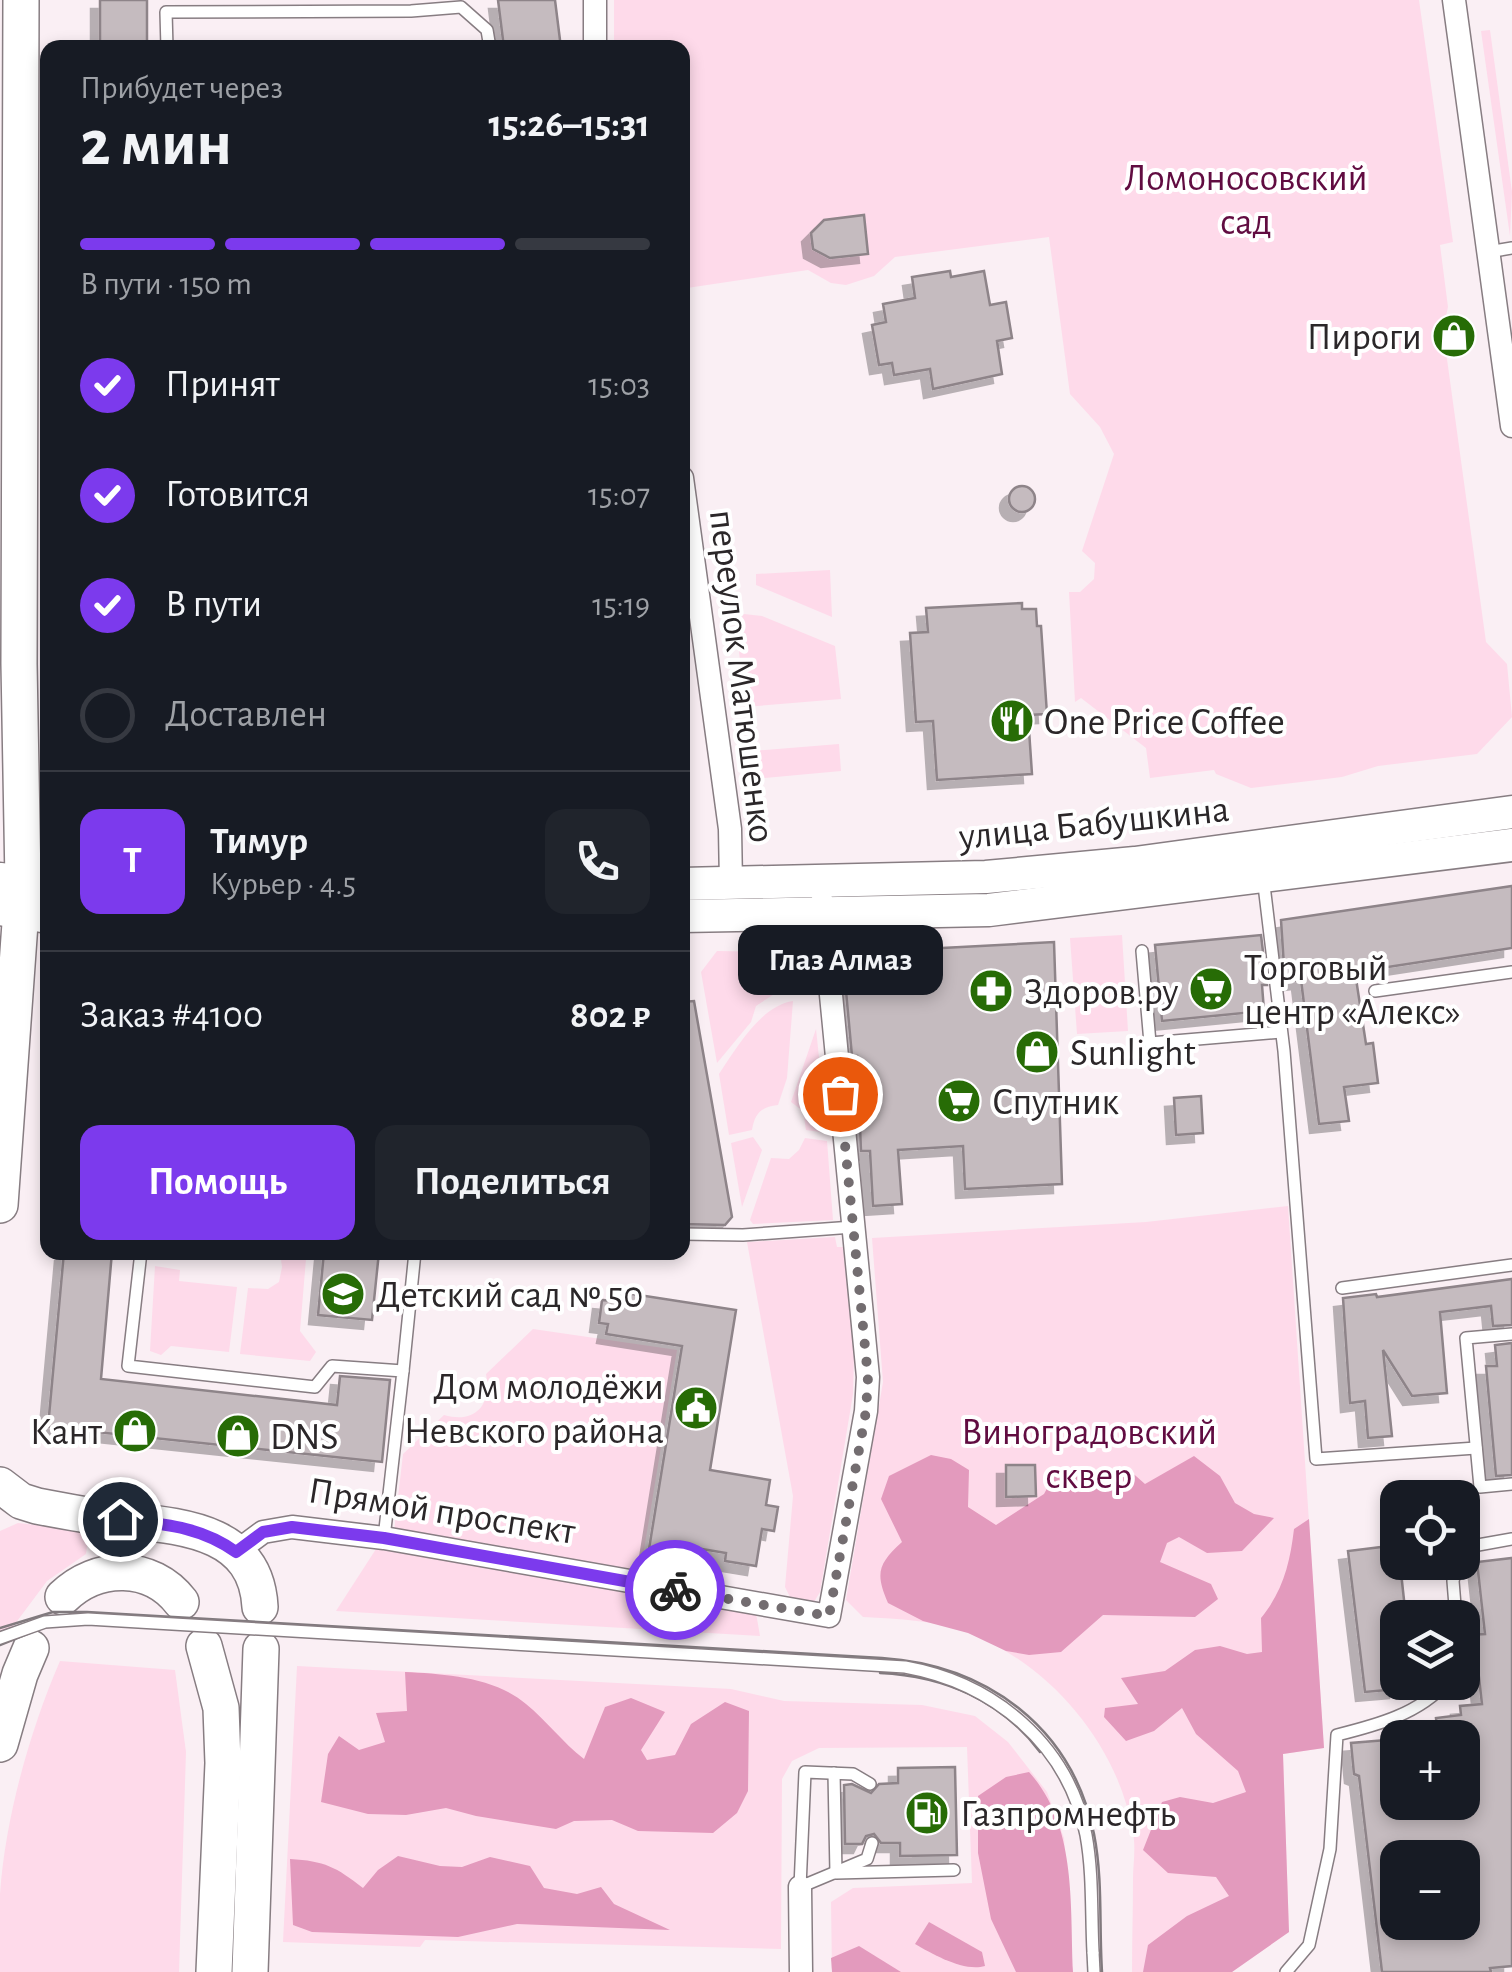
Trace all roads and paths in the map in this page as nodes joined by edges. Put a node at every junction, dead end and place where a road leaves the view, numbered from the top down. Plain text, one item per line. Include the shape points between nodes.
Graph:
1 (20, 0) edge
2 (595, 0) edge
3 (1454, 0) edge
4 (462, 4) edge
5 (295, 6) edge
6 (167, 40) edge
7 (489, 40) edge
8 (595, 40) edge
9 (1512, 248) edge
10 (1488, 252) junction
11 (1507, 354) edge
12 (1512, 426) edge
13 (690, 571) edge
14 (1512, 812) edge
15 (1512, 845) edge
16 (1262, 877) junction
17 (690, 884) edge
18 (731, 884) junction
19 (23, 897) edge
20 (822, 898) junction
21 (690, 915) edge
22 (1142, 951) dead end
23 (1512, 972) edge
24 (1375, 990) dead end
25 (1282, 1032) junction
26 (0, 1205) edge
27 (853, 1227) junction
28 (690, 1234) edge
29 (140, 1260) edge
30 (415, 1260) edge
31 (1512, 1265) edge
32 (1342, 1288) dead end
33 (1512, 1334) edge
34 (403, 1371) junction
35 (1476, 1448) junction
36 (1512, 1484) edge
37 (0, 1485) edge
38 (384, 1538) junction
39 (1512, 1539) edge
40 (1480, 1545) edge
41 (236, 1552) junction
42 (62, 1597) dead end
43 (181, 1602) dead end
44 (260, 1607) dead end
45 (16, 1643) edge
46 (204, 1646) dead end
47 (260, 1649) dead end
48 (1429, 1700) edge
49 (0, 1744) edge
50 (834, 1773) junction
51 (870, 1784) dead end
52 (872, 1844) dead end
53 (954, 1870) dead end
54 (836, 1873) junction
55 (800, 1886) junction
56 (215, 1961) edge
57 (250, 1961) edge
58 (801, 1972) edge
59 (1094, 1972) edge
60 (1286, 1972) edge

1 - 19 main road
2 - 8 street
3 - 10 street
4 - 5 lane via 411,11
4 - 7 lane
5 - 6 lane via 166,12
9 - 10 lane
10 - 11 street
11 - 12 street
13 - 18 street, переулок Матюшенко via 730,829
14 - 20 street, улица Бабушкина
15 - 16 street, улица Бабушкина
16 - 20 street, улица Бабушкина via 990,910
16 - 25 lane
17 - 18 street, улица Бабушкина
18 - 20 street, улица Бабушкина
19 - 26 main road
20 - 21 street, улица Бабушкина
20 - 27 street
22 - 25 lane via 1150,1043
23 - 24 lane
25 - 35 lane via 1316,1459
27 - 28 lane
27 - 38 street, Прямой проспект via 866,1411 829,1616
29 - 34 lane via 128,1366 315,1388 332,1366
30 - 34 lane
31 - 32 lane
33 - 35 lane via 1466,1338
34 - 38 lane
35 - 36 lane via 1480,1487
37 - 41 main road via 37,1506 190,1528
38 - 41 street, Прямой проспект via 292,1527 263,1532
39 - 40 lane
41 - 44 main road
42 - 43 main road via 92,1576 134,1572
45 - 49 main road
45 - 59 lane, bridge via 45,1622 88,1619 931,1672 1006,1708 1038,1737 1060,1772 1087,1841
46 - 56 main road via 221,1708 223,1763
47 - 57 main road
48 - 60 lane via 1337,1736 1330,1848 1308,1945
50 - 51 lane
50 - 54 lane
50 - 55 lane via 805,1772
52 - 54 lane via 867,1859
53 - 54 lane
54 - 55 lane
55 - 58 street
56 - 57 lane

